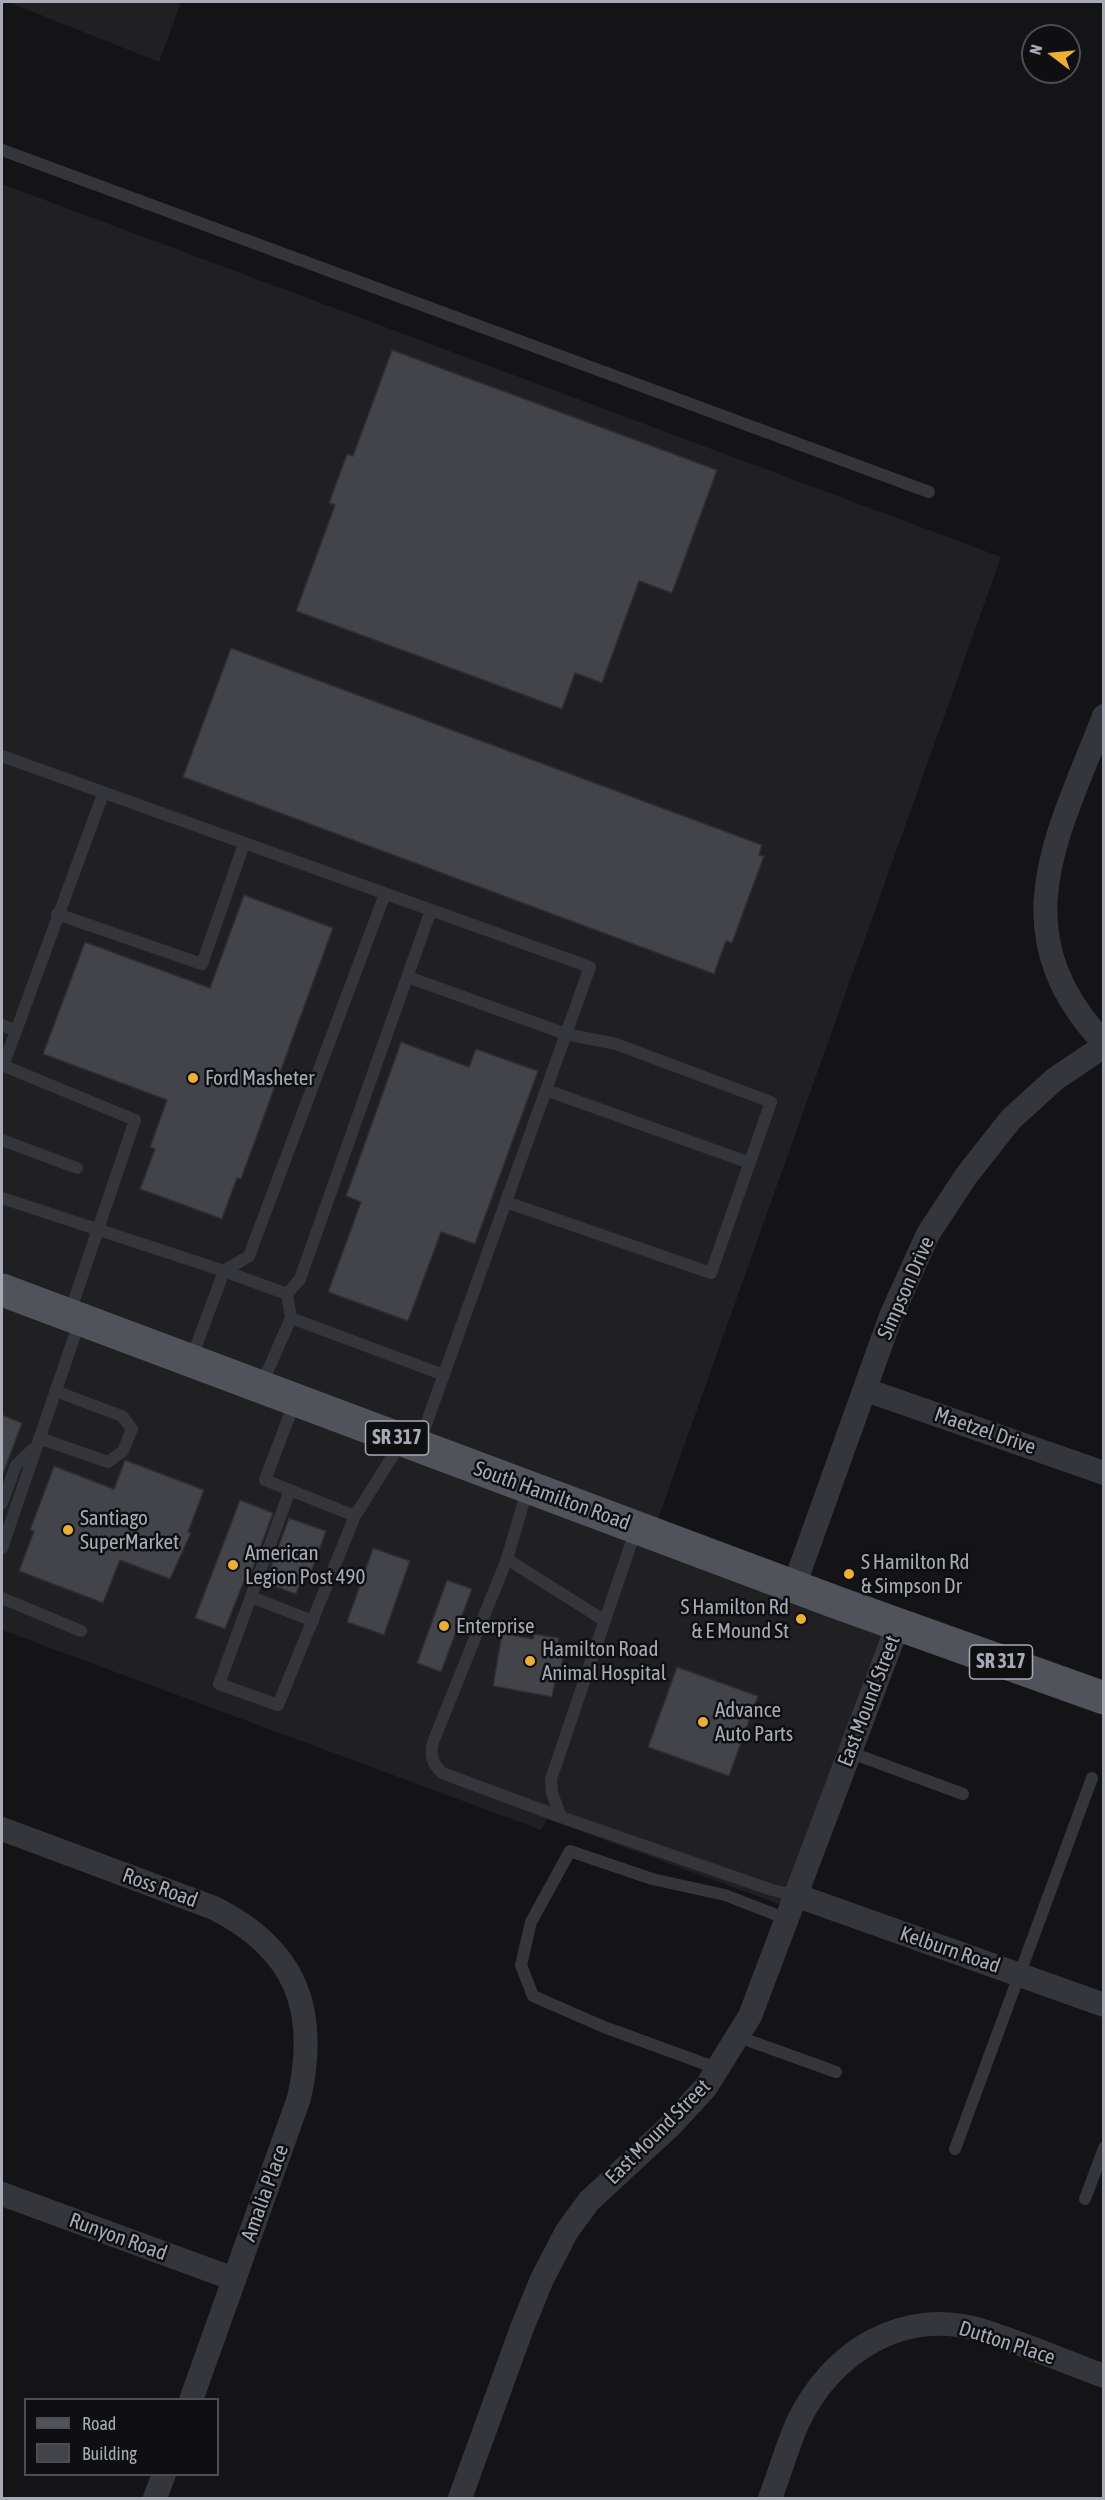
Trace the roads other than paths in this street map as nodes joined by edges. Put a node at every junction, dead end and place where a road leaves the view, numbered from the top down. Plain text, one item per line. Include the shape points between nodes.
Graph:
1 (2, 150) edge
2 (929, 492) dead end
3 (1104, 716) edge
4 (2, 756) edge
5 (103, 794) junction
6 (244, 844) junction
7 (385, 894) junction
8 (431, 910) junction
9 (57, 914) junction
10 (408, 976) junction
11 (2, 1025) edge
12 (16, 1031) junction
13 (566, 1034) junction
14 (1104, 1044) edge
15 (2, 1065) edge
16 (546, 1090) junction
17 (2, 1140) edge
18 (750, 1163) junction
19 (77, 1168) dead end
20 (2, 1198) edge
21 (506, 1202) junction
22 (98, 1231) junction
23 (224, 1271) junction
24 (2, 1293) edge
25 (287, 1294) junction
26 (74, 1317) junction
27 (291, 1318) junction
28 (191, 1361) junction
29 (444, 1375) junction
30 (261, 1387) junction
31 (866, 1390) junction
32 (55, 1391) junction
33 (295, 1400) junction
34 (38, 1442) junction
35 (411, 1443) junction
36 (1104, 1473) edge
37 (528, 1487) junction
38 (290, 1490) junction
39 (2, 1503) edge
40 (355, 1516) junction
41 (5, 1525) edge
42 (636, 1527) junction
43 (2, 1548) edge
44 (507, 1559) junction
45 (794, 1586) junction
46 (251, 1597) junction
47 (2, 1598) edge
48 (313, 1621) junction
49 (605, 1621) junction
50 (898, 1625) junction
51 (81, 1631) dead end
52 (1104, 1698) edge
53 (849, 1752) junction
54 (1092, 1778) dead end
55 (963, 1794) dead end
56 (561, 1817) junction
57 (2, 1829) edge
58 (795, 1895) junction
59 (787, 1918) junction
60 (1020, 1975) junction
61 (294, 1982) joint
62 (1104, 2006) edge
63 (739, 2037) junction
64 (719, 2069) junction
65 (836, 2072) dead end
66 (1104, 2148) edge
67 (956, 2149) dead end
68 (2, 2194) edge
69 (1085, 2199) dead end
70 (234, 2279) junction
71 (1104, 2376) edge
72 (192, 2398) edge
73 (164, 2476) edge
74 (155, 2499) edge
75 (459, 2499) edge
76 (770, 2499) edge

1 - 2 lane
3 - 14 street via 1056,842 1044,900 1048,940 1064,990
4 - 5 lane
5 - 6 lane
5 - 9 lane
6 - 7 lane
6 - 9 lane via 202,964
7 - 8 lane
7 - 23 lane via 249,1256
8 - 10 lane
8 - 13 lane via 590,967
9 - 12 lane
10 - 13 lane
10 - 25 lane via 300,1279
11 - 12 lane
12 - 15 lane
13 - 16 lane
13 - 18 lane via 616,1044 771,1102
14 - 31 street, Simpson Drive via 1055,1079 1011,1119 966,1176 928,1234 891,1317
15 - 22 lane via 135,1120
16 - 18 lane
16 - 21 lane
17 - 19 lane
18 - 21 lane via 711,1273
20 - 22 lane
21 - 29 lane
22 - 23 lane
22 - 26 lane
23 - 25 lane
23 - 28 lane
24 - 26 main road, South Hamilton Road / SR 317
25 - 27 lane
26 - 28 main road, South Hamilton Road / SR 317
26 - 32 lane
27 - 29 lane
27 - 30 lane
28 - 30 main road, South Hamilton Road / SR 317
29 - 35 lane
30 - 33 main road, South Hamilton Road / SR 317
31 - 36 street, Maetzel Drive
31 - 45 street, Simpson Drive
32 - 34 lane
32 - 34 lane via 122,1416 132,1429 123,1451 108,1462
33 - 35 main road, South Hamilton Road / SR 317
33 - 38 lane via 265,1480
34 - 39 lane via 16,1465
34 - 41 lane
35 - 37 main road, South Hamilton Road / SR 317
35 - 40 lane
37 - 42 main road, South Hamilton Road / SR 317
37 - 44 lane
38 - 40 lane
38 - 46 lane
40 - 48 lane
41 - 43 lane
42 - 45 main road, South Hamilton Road / SR 317
42 - 49 lane
44 - 49 lane
44 - 56 lane via 433,1742 432,1760 442,1773
45 - 50 main road, South Hamilton Road / SR 317
46 - 48 lane
46 - 48 lane via 219,1684 278,1705
47 - 51 lane
49 - 56 lane via 551,1779
50 - 52 main road, South Hamilton Road / SR 317
50 - 53 street, East Mound Street
53 - 55 lane
53 - 58 street, East Mound Street
54 - 60 lane
56 - 58 lane
57 - 61 street, Ross Road via 238,1920 261,1937
58 - 59 street, East Mound Street
58 - 60 street, Kelburn Road
59 - 63 street, East Mound Street
59 - 64 lane via 725,1895 652,1879 570,1851 531,1922 521,1965 533,1996
60 - 62 street, Kelburn Road
60 - 67 lane
61 - 70 street, Amalia Place via 308,2039 306,2069 300,2098
63 - 64 street, East Mound Street
63 - 65 lane
64 - 75 street, East Mound Street via 669,2127 589,2201 567,2231 534,2298
66 - 69 lane
68 - 70 street, Runyon Road
70 - 72 street, Amalia Place
71 - 76 street, Dutton Place via 979,2330 952,2325 900,2328 874,2339 828,2373 798,2422
73 - 74 street

